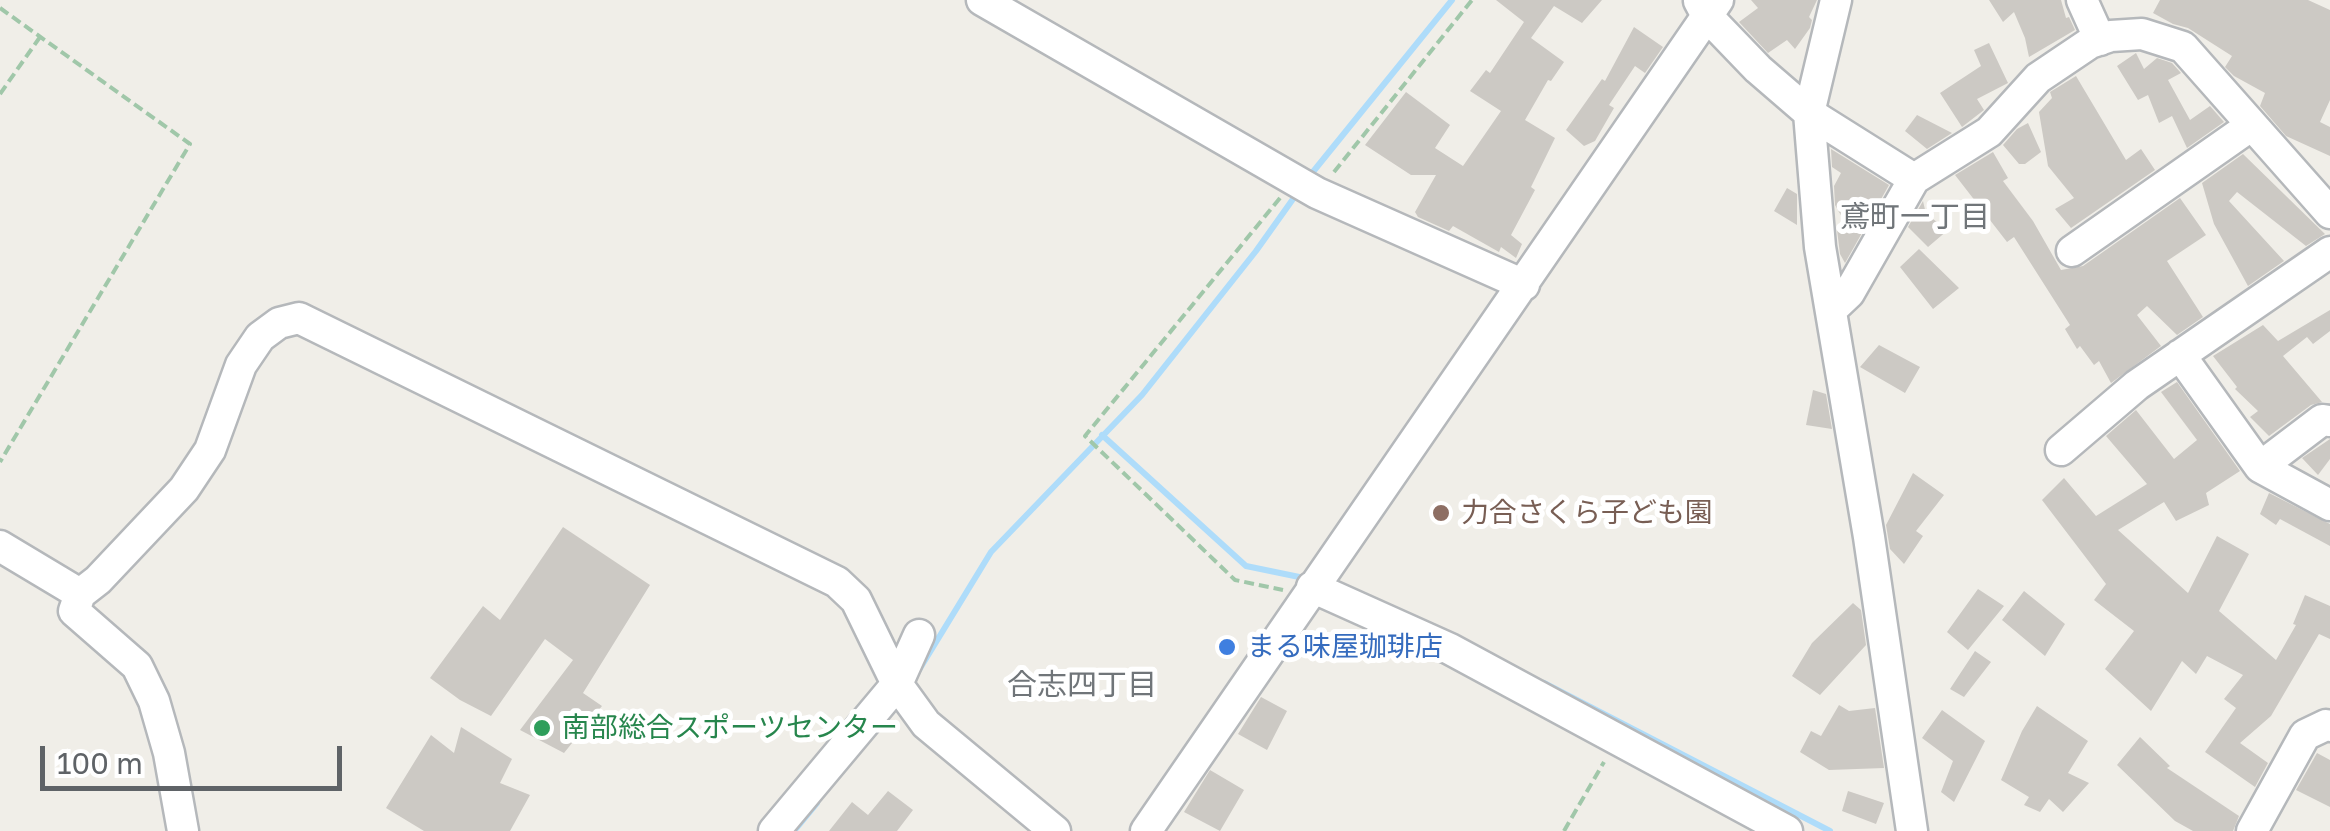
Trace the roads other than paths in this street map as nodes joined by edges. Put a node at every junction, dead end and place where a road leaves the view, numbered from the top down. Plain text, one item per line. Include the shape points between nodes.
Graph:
1 (982, 0) edge
2 (1836, 0) edge
3 (2082, 0) edge
4 (1708, 5) edge
5 (2100, 40) junction
6 (1808, 113) junction
7 (2252, 125) junction
8 (1914, 179) junction
9 (2330, 213) edge
10 (2072, 251) dead end
11 (2330, 252) edge
12 (1524, 285) junction
13 (1831, 310) junction
14 (2180, 356) junction
15 (2330, 421) edge
16 (2061, 450) dead end
17 (2260, 467) junction
18 (2330, 504) edge
19 (0, 546) edge
20 (1312, 587) junction
21 (80, 594) junction
22 (919, 635) dead end
23 (897, 684) junction
24 (2330, 726) edge
25 (182, 831) edge
26 (774, 831) edge
27 (1054, 831) edge
28 (1146, 831) edge
29 (1787, 831) edge
30 (1912, 831) edge
31 (2252, 831) edge

1 - 12 street via 1306,186
2 - 6 street
3 - 5 street
4 - 6 street via 1758,70
4 - 12 street
5 - 7 street via 2142,34 2183,47
5 - 8 street via 2038,78 1988,132
6 - 8 street
6 - 13 street
7 - 9 street
7 - 10 street
8 - 13 street via 1849,293
11 - 14 street
12 - 20 street
13 - 30 street
14 - 16 street
14 - 17 street
15 - 17 street via 2322,420
17 - 18 street
19 - 21 street
20 - 28 street
20 - 29 street via 1450,649
21 - 23 street via 184,489 210,450 241,365 260,337 299,318 837,582 856,600
21 - 25 street via 74,611 136,666 154,702
22 - 23 street
23 - 26 street
23 - 27 street via 926,724
24 - 31 street via 2305,735

